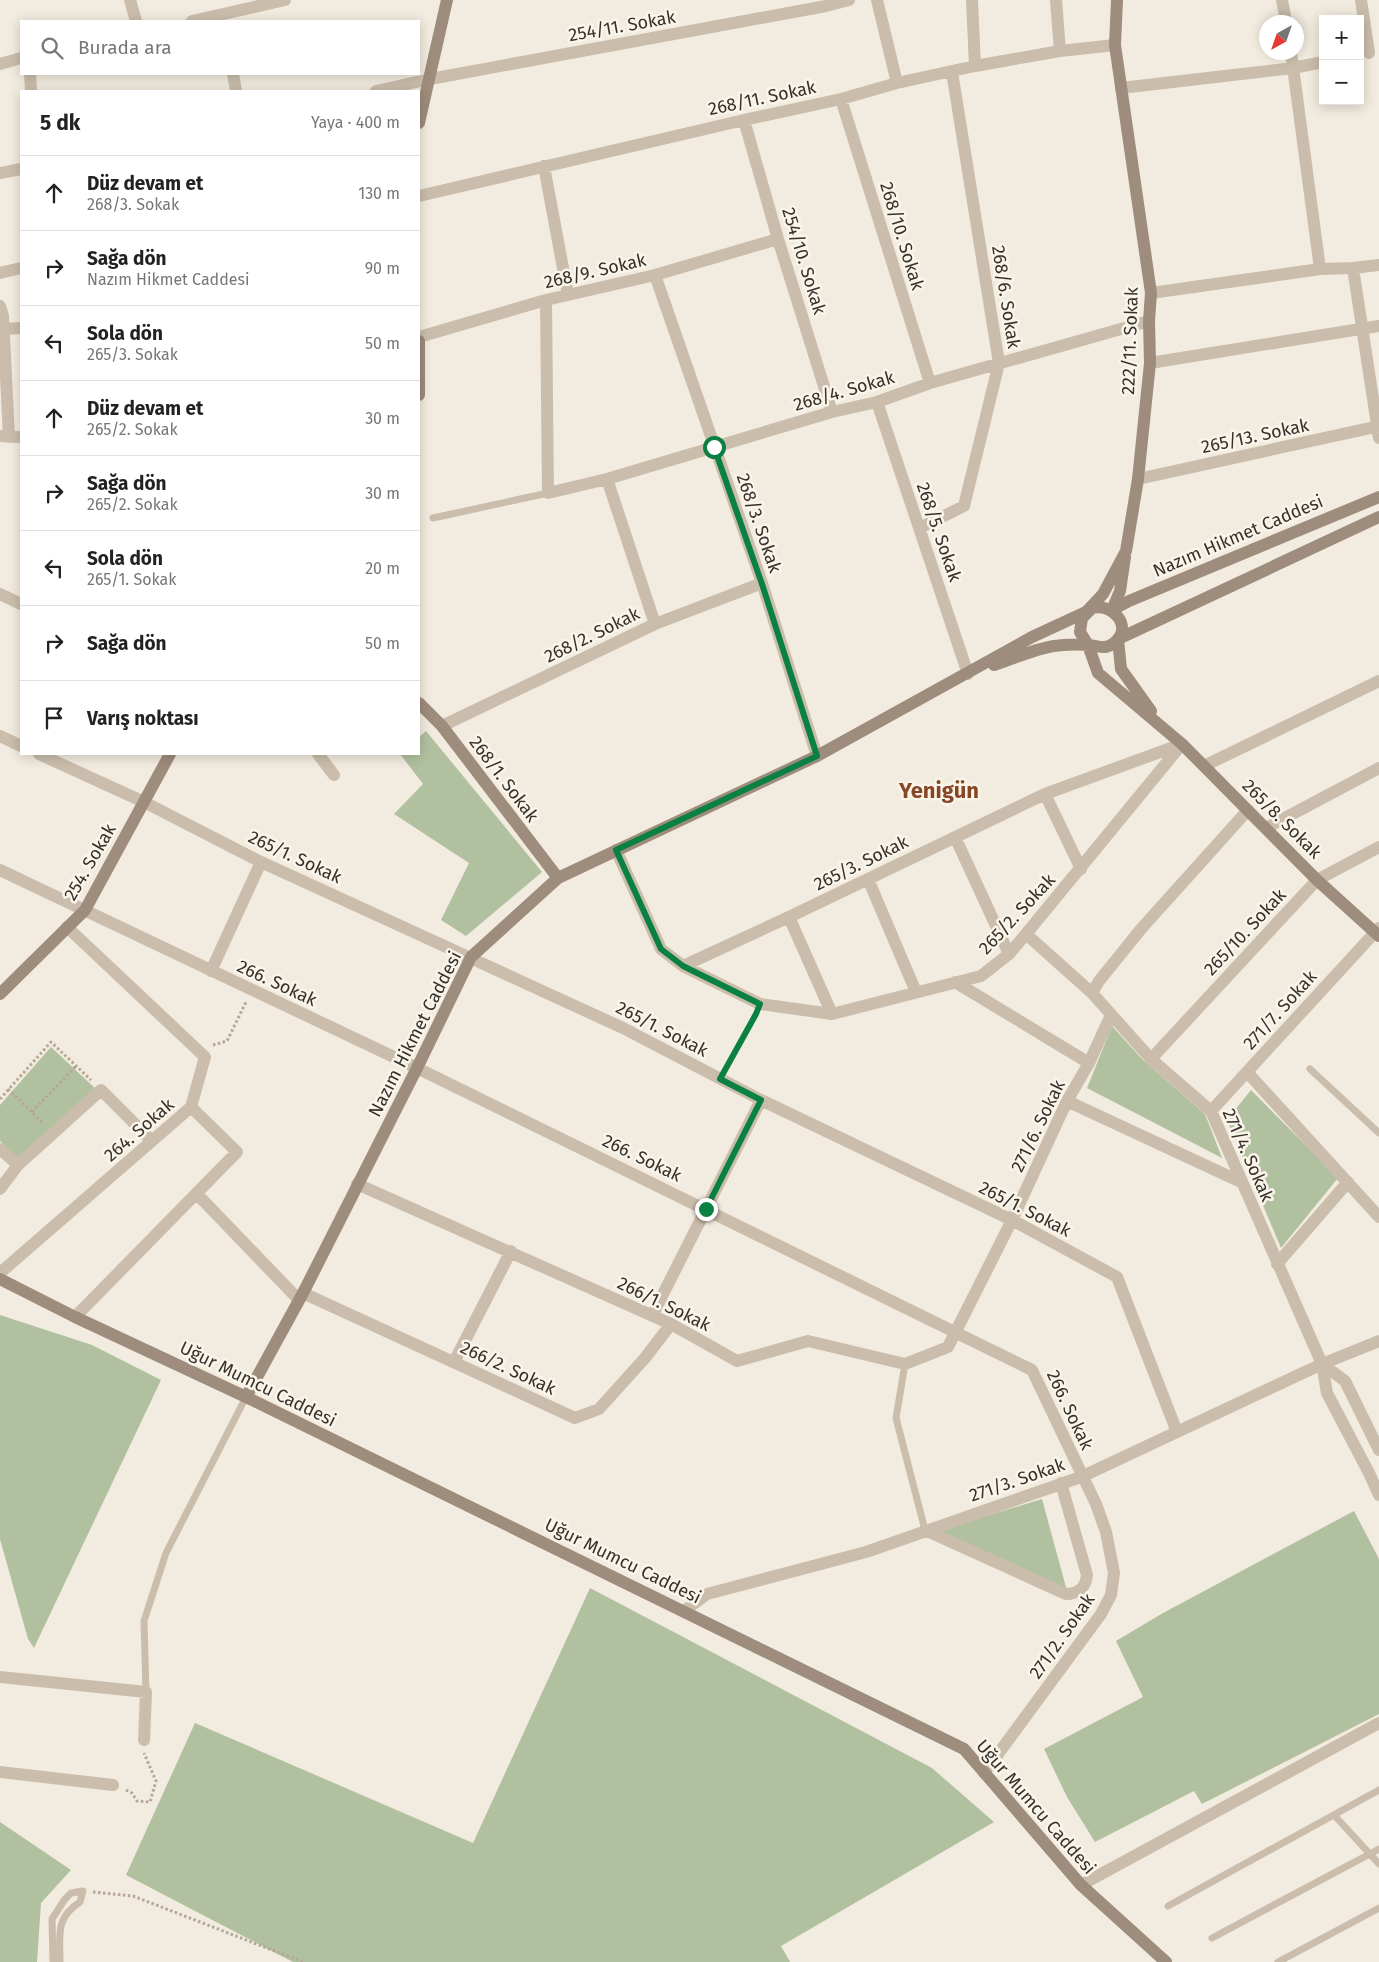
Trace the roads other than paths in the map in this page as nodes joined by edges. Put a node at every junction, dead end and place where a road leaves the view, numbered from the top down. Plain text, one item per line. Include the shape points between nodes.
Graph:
1 (130, 0) edge
2 (285, 0) edge
3 (447, 0) edge
4 (849, 0) edge
5 (877, 0) edge
6 (972, 0) edge
7 (1056, 0) edge
8 (1117, 0) edge
9 (1282, 0) edge
10 (1361, 0) edge
11 (1285, 15) edge
12 (224, 17) edge
13 (136, 20) edge
14 (200, 20) edge
15 (1115, 45) junction
16 (1060, 51) junction
17 (1369, 53) edge
18 (20, 58) edge
19 (1292, 60) edge
20 (1319, 63) edge
21 (0, 64) edge
22 (975, 66) junction
23 (1293, 68) junction
24 (952, 72) junction
25 (30, 75) edge
26 (233, 75) edge
27 (430, 79) junction
28 (897, 83) junction
29 (1121, 88) junction
30 (31, 90) edge
31 (236, 90) edge
32 (380, 90) edge
33 (841, 99) junction
34 (420, 119) edge
35 (744, 120) junction
36 (544, 166) junction
37 (20, 169) edge
38 (0, 173) edge
39 (420, 196) edge
40 (778, 239) junction
41 (1379, 265) edge
42 (20, 268) edge
43 (1353, 268) junction
44 (1320, 269) junction
45 (0, 273) edge
46 (655, 275) junction
47 (1151, 293) junction
48 (568, 295) junction
49 (546, 300) junction
50 (2, 317) edge
51 (1149, 321) junction
52 (1379, 326) edge
53 (20, 327) edge
54 (1364, 328) junction
55 (420, 337) edge
56 (999, 363) junction
57 (1150, 363) junction
58 (930, 383) junction
59 (877, 402) junction
60 (832, 412) junction
61 (1379, 426) edge
62 (10, 437) edge
63 (1379, 438) edge
64 (714, 447) junction
65 (607, 479) junction
66 (1138, 479) junction
67 (548, 493) junction
68 (1379, 496) edge
69 (1379, 517) edge
70 (433, 518) dead end
71 (920, 528) junction
72 (1126, 551) junction
73 (762, 584) junction
74 (0, 594) edge
75 (1124, 596) junction
76 (20, 604) edge
77 (1112, 610) junction
78 (1086, 612) junction
79 (656, 624) junction
80 (1118, 639) junction
81 (1088, 645) junction
82 (968, 674) junction
83 (1379, 681) edge
84 (420, 704) edge
85 (442, 726) junction
86 (1160, 726) junction
87 (0, 736) edge
88 (1182, 744) junction
89 (20, 746) edge
90 (41, 755) edge
91 (169, 755) edge
92 (319, 755) edge
93 (817, 756) junction
94 (1204, 766) junction
95 (1379, 768) edge
96 (334, 775) dead end
97 (1045, 794) junction
98 (144, 802) junction
99 (1248, 810) junction
100 (1266, 828) junction
101 (955, 838) junction
102 (1379, 847) edge
103 (616, 850) junction
104 (261, 862) junction
105 (1081, 869) junction
106 (0, 870) edge
107 (558, 878) junction
108 (868, 879) junction
109 (1317, 880) junction
110 (85, 910) junction
111 (789, 917) junction
112 (66, 927) junction
113 (1378, 932) edge
114 (1026, 934) junction
115 (1009, 954) junction
116 (471, 957) junction
117 (683, 966) junction
118 (211, 971) junction
119 (955, 982) junction
120 (916, 992) junction
121 (1092, 993) junction
122 (0, 994) edge
123 (832, 1014) junction
124 (1111, 1015) junction
125 (1151, 1059) junction
126 (1088, 1063) junction
127 (417, 1068) junction
128 (1310, 1070) dead end
129 (1247, 1072) junction
130 (761, 1100) junction
131 (1067, 1101) junction
132 (191, 1107) junction
133 (1211, 1111) junction
134 (1379, 1133) edge
135 (152, 1141) junction
136 (0, 1149) edge
137 (18, 1165) junction
138 (1241, 1182) junction
139 (1348, 1182) junction
140 (357, 1184) junction
141 (0, 1189) edge
142 (197, 1194) junction
143 (706, 1209) junction
144 (1379, 1217) edge
145 (1012, 1220) junction
146 (511, 1251) junction
147 (1277, 1264) junction
148 (0, 1274) edge
149 (0, 1279) edge
150 (301, 1296) junction
151 (652, 1316) junction
152 (75, 1317) junction
153 (671, 1324) junction
154 (955, 1332) junction
155 (1379, 1341) edge
156 (454, 1362) junction
157 (905, 1364) junction
158 (1322, 1364) junction
159 (246, 1397) junction
160 (1177, 1432) junction
161 (1379, 1450) edge
162 (1082, 1476) junction
163 (1061, 1483) junction
164 (1379, 1494) edge
165 (925, 1530) junction
166 (684, 1611) junction
167 (0, 1677) edge
168 (146, 1692) junction
169 (1379, 1723) edge
170 (144, 1740) road end
171 (0, 1772) edge
172 (984, 1773) junction
173 (113, 1785) road end
174 (1379, 1790) edge
175 (1334, 1815) junction
176 (1379, 1850) edge
177 (1370, 1854) junction
178 (1379, 1864) edge
179 (1081, 1885) junction
180 (1168, 1906) dead end
181 (1379, 1908) edge
182 (1212, 1938) dead end
183 (53, 1962) edge
184 (60, 1962) edge
185 (1166, 1962) edge
186 (1278, 1962) edge

1 - 13 street
2 - 12 street
3 - 27 main road
4 - 27 street, 254/11. Sokak
5 - 28 street
6 - 22 street
7 - 16 street
8 - 15 main road, 222/11. Sokak
9 - 11 street
10 - 17 street
12 - 14 street
15 - 16 street, 268/11. Sokak
15 - 29 main road, 222/11. Sokak
16 - 22 street, 268/11. Sokak
18 - 21 street
19 - 23 street
20 - 23 street
22 - 24 street, 268/11. Sokak
23 - 29 street
23 - 44 street
24 - 28 street, 268/11. Sokak
24 - 56 street, 268/6. Sokak
25 - 30 street
26 - 31 street
27 - 32 street, 254/11. Sokak
27 - 34 main road
28 - 33 street, 268/11. Sokak
29 - 47 main road, 222/11. Sokak
33 - 35 street, 268/11. Sokak
33 - 58 street, 268/10. Sokak
35 - 36 street, 268/11. Sokak
35 - 40 street, 254/10. Sokak
36 - 39 street, 268/11. Sokak
36 - 48 street
37 - 38 street
40 - 46 street, 268/9. Sokak
40 - 60 street, 254/10. Sokak
41 - 43 street
42 - 45 street
43 - 44 street
43 - 54 street
44 - 47 street
46 - 48 street, 268/9. Sokak
46 - 64 street, 268/3. Sokak
47 - 51 main road, 222/11. Sokak
48 - 49 street, 268/9. Sokak
49 - 55 street, 268/9. Sokak
49 - 67 street
50 - 53 street
50 - 62 street
51 - 56 street, 268/4. Sokak
51 - 57 main road, 222/11. Sokak
52 - 54 street
54 - 57 street
54 - 61 street
56 - 58 street, 268/4. Sokak
56 - 71 street, 268/6. Sokak via 964,506
57 - 66 main road, 222/11. Sokak
58 - 59 street, 268/4. Sokak
59 - 60 street, 268/4. Sokak
59 - 71 street, 268/5. Sokak
60 - 64 street, 268/4. Sokak
61 - 63 street
61 - 66 street, 265/13. Sokak
64 - 65 street, 268/4. Sokak
64 - 73 street, 268/3. Sokak
65 - 67 street, 268/4. Sokak
65 - 79 street
66 - 72 main road, 222/11. Sokak
67 - 70 lane
68 - 75 main road, Nazım Hikmet Caddesi
69 - 80 main road
71 - 82 street, 268/5. Sokak
72 - 75 main road
72 - 78 main road, 222/11. Sokak via 1103,594
73 - 79 street, 268/2. Sokak
73 - 93 street, 268/3. Sokak
74 - 76 street
75 - 77 main road, Nazım Hikmet Caddesi
77 - 78 main road via 1099,607
77 - 80 main road via 1120,621
78 - 81 main road via 1080,632
78 - 82 main road, Nazım Hikmet Caddesi via 1032,637
79 - 85 street, 268/2. Sokak
80 - 81 main road via 1106,647
80 - 86 main road, 265/8. Sokak via 1121,669
81 - 82 main road, Nazım Hikmet Caddesi via 1053,646
81 - 86 main road, 265/8. Sokak via 1098,673
82 - 93 main road, Nazım Hikmet Caddesi
83 - 94 street
84 - 85 main road, 268/1. Sokak
85 - 107 main road, 268/1. Sokak
86 - 88 main road, 265/8. Sokak
87 - 89 street
88 - 94 main road, 265/8. Sokak
88 - 97 street, 265/3. Sokak
88 - 105 street, 265/2. Sokak
90 - 98 street, 265/1. Sokak
91 - 98 main road, 254. Sokak
92 - 96 street
93 - 103 main road, Nazım Hikmet Caddesi
94 - 99 main road, 265/8. Sokak
95 - 100 street
97 - 101 street, 265/3. Sokak
97 - 105 street
98 - 104 street, 265/1. Sokak
98 - 110 main road, 254. Sokak
99 - 100 main road, 265/8. Sokak
99 - 121 street via 1142,929
100 - 109 main road, 265/8. Sokak
101 - 108 street, 265/3. Sokak
101 - 115 street
102 - 109 street, 265/10. Sokak
103 - 107 main road, Nazım Hikmet Caddesi
103 - 117 street via 661,949
104 - 116 street, 265/1. Sokak
104 - 118 street, 266. Sokak
105 - 114 street, 265/2. Sokak
106 - 110 street, 266. Sokak
107 - 116 main road, Nazım Hikmet Caddesi
108 - 111 street, 265/3. Sokak
108 - 120 street
109 - 113 main road, 265/8. Sokak
109 - 125 street, 265/10. Sokak
110 - 112 main road, 254. Sokak
110 - 118 street, 266. Sokak
111 - 117 street, 265/3. Sokak
111 - 123 street
112 - 122 main road, 254. Sokak
112 - 132 street via 204,1057
113 - 129 street, 271/7. Sokak
114 - 115 street, 265/2. Sokak
114 - 121 street, 271/4. Sokak
115 - 119 street, 265/2. Sokak via 981,976
116 - 127 main road, Nazım Hikmet Caddesi
116 - 130 street, 265/1. Sokak via 623,1028
117 - 123 street, 265/2. Sokak via 760,1004
118 - 127 street, 266. Sokak
119 - 120 street, 265/2. Sokak
119 - 126 street
120 - 123 street, 265/2. Sokak
121 - 124 street, 271/4. Sokak
124 - 125 street, 271/4. Sokak
124 - 126 street, 271/6. Sokak
125 - 133 street, 271/4. Sokak
126 - 131 street, 271/6. Sokak
127 - 140 main road, Nazım Hikmet Caddesi
127 - 143 street, 266. Sokak
128 - 134 lane
129 - 133 street, 271/7. Sokak
129 - 139 street
130 - 143 street
130 - 145 street, 265/1. Sokak
131 - 138 street
131 - 145 street, 271/6. Sokak
132 - 135 street, 264. Sokak
132 - 142 street, 264. Sokak via 237,1152
133 - 138 street, 271/4. Sokak
135 - 137 street via 101,1090
135 - 148 street, 264. Sokak
136 - 137 street
137 - 141 street
138 - 147 street, 271/4. Sokak
139 - 144 street
139 - 147 street
140 - 146 street, 266/1. Sokak
140 - 150 main road, Nazım Hikmet Caddesi
142 - 150 street, 266/2. Sokak
142 - 152 street, 264. Sokak
143 - 151 street
143 - 154 street, 266. Sokak
145 - 154 street, 271/6. Sokak
145 - 160 street, 265/1. Sokak via 1117,1277
146 - 151 street, 266/1. Sokak
146 - 156 street
147 - 158 street, 271/4. Sokak
149 - 152 main road, Uğur Mumcu Caddesi
150 - 156 street, 266/2. Sokak
150 - 159 main road, Nazım Hikmet Caddesi
151 - 153 street, 266/1. Sokak
152 - 159 main road, Uğur Mumcu Caddesi
153 - 156 street, 266/2. Sokak via 599,1409 575,1418
153 - 157 street, 266/1. Sokak via 737,1360 808,1340
154 - 157 street via 948,1347
154 - 162 street, 266. Sokak via 1032,1370
155 - 158 street, 271/3. Sokak
157 - 165 lane via 896,1418
158 - 160 street, 271/3. Sokak
158 - 161 street, 271/4. Sokak via 1345,1381
158 - 164 street, 271/4. Sokak via 1327,1393
159 - 166 main road, Uğur Mumcu Caddesi
159 - 168 lane via 166,1553 144,1621
160 - 162 street, 271/3. Sokak
162 - 163 street, 271/3. Sokak
162 - 172 street, 271/2. Sokak via 1106,1532 1114,1574 1111,1595 1102,1614
163 - 165 street, 271/3. Sokak
163 - 165 street, 271/2. Sokak via 1088,1575 1076,1592 1066,1594
165 - 166 street, 271/3. Sokak via 866,1552 707,1594
166 - 172 main road, Uğur Mumcu Caddesi via 964,1749
167 - 168 street
168 - 170 street
169 - 179 street
171 - 173 street
172 - 179 main road, Uğur Mumcu Caddesi
174 - 175 lane
175 - 177 lane
175 - 180 lane
176 - 177 lane
177 - 178 lane
177 - 182 lane
179 - 185 main road, Uğur Mumcu Caddesi
181 - 186 lane
183 - 184 lane via 52,1919 71,1893 82,1891 80,1902 68,1910 60,1927

